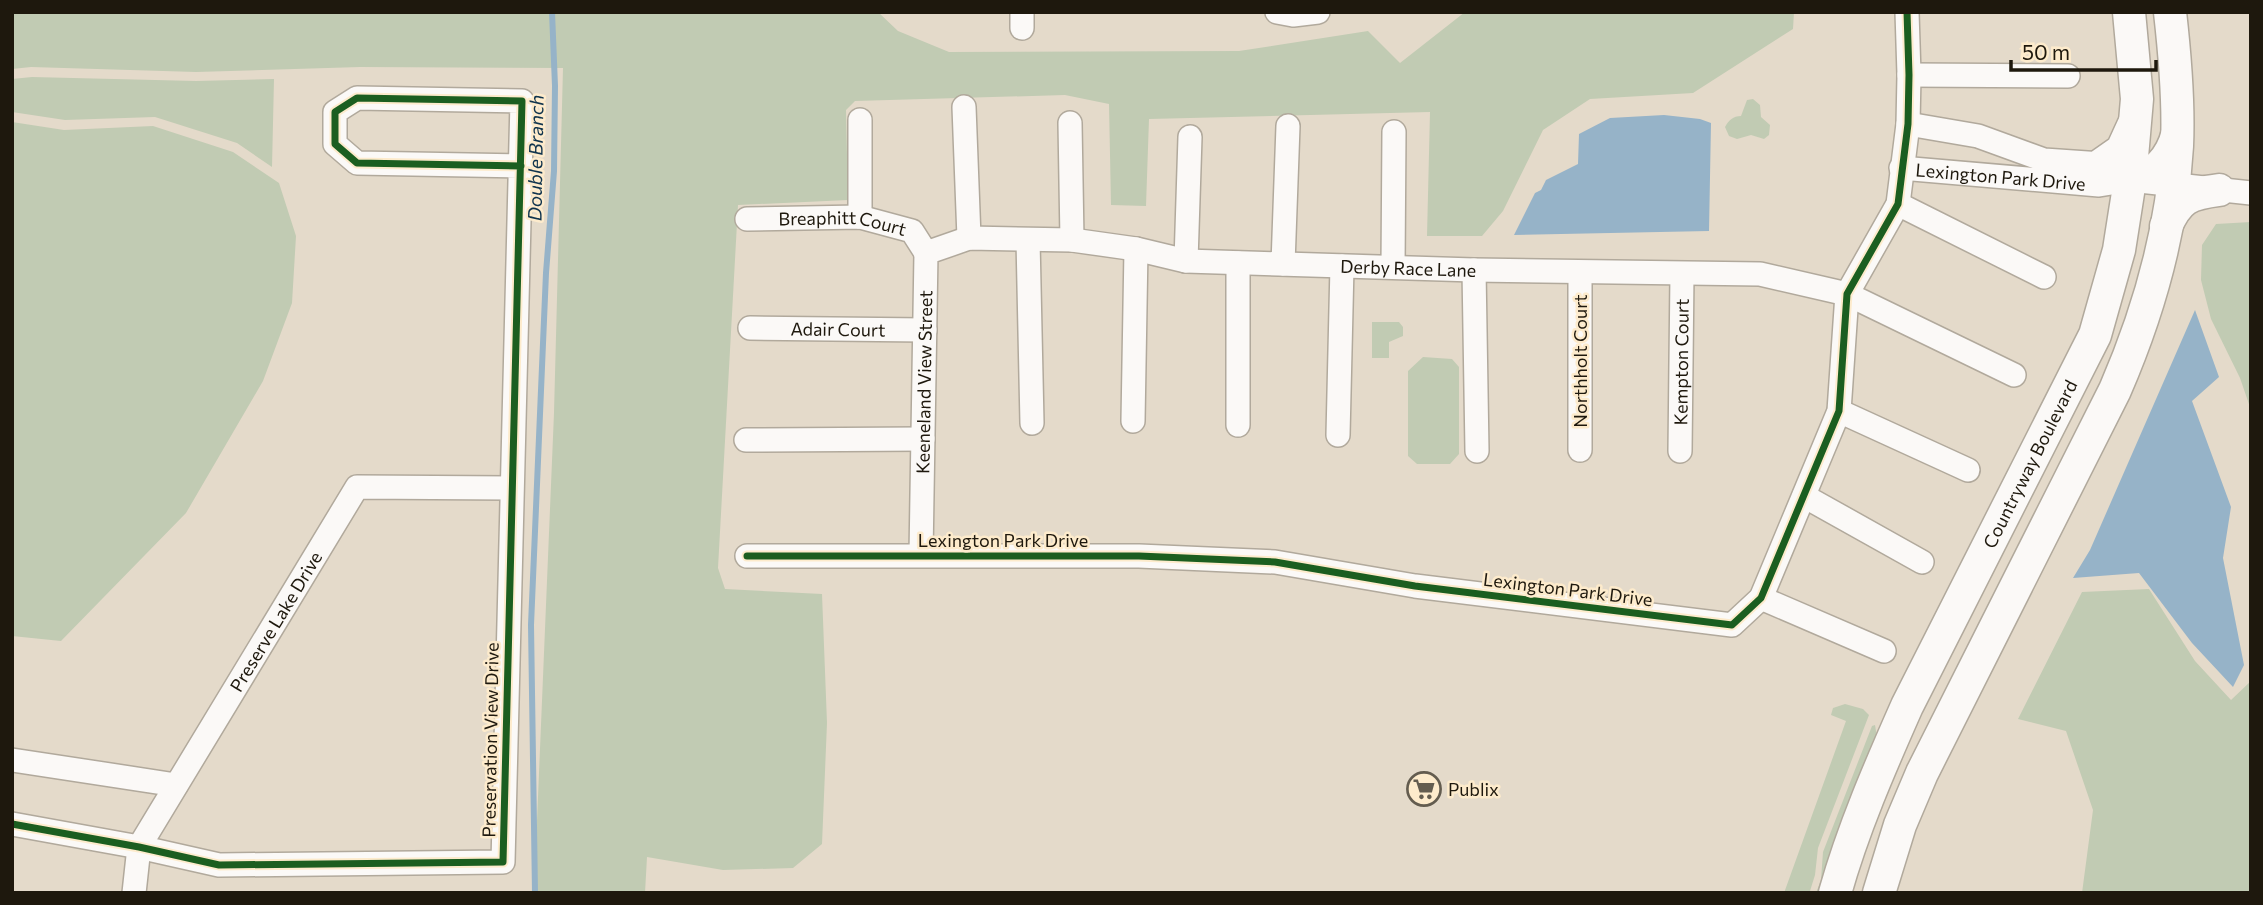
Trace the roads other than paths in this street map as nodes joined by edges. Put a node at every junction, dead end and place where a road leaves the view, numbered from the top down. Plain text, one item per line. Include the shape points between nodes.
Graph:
1 (1277, 12) edge
2 (1318, 12) edge
3 (1907, 12) edge
4 (2129, 12) edge
5 (2145, 12) edge
6 (2170, 12) edge
7 (2184, 12) edge
8 (1909, 75) junction
9 (2068, 76) dead end
10 (964, 107) dead end
11 (2135, 118) junction
12 (859, 120) dead end
13 (1070, 124) dead end
14 (1908, 124) junction
15 (1288, 126) dead end
16 (1394, 132) dead end
17 (1190, 137) dead end
18 (2172, 144) junction
19 (521, 166) junction
20 (1901, 168) junction
21 (2043, 171) junction
22 (2100, 174) junction
23 (2130, 180) junction
24 (2219, 190) junction
25 (2251, 193) edge
26 (1898, 204) junction
27 (860, 217) junction
28 (747, 219) dead end
29 (2123, 224) junction
30 (2164, 231) junction
31 (969, 238) junction
32 (1028, 240) junction
33 (1072, 240) junction
34 (1136, 249) junction
35 (926, 253) junction
36 (1186, 261) junction
37 (1238, 263) junction
38 (1283, 264) junction
39 (1342, 266) junction
40 (1392, 268) junction
41 (1475, 270) junction
42 (1580, 273) junction
43 (1682, 274) junction
44 (2044, 277) dead end
45 (1847, 294) junction
46 (750, 328) dead end
47 (925, 330) junction
48 (2014, 375) dead end
49 (1839, 411) junction
50 (1133, 421) dead end
51 (1032, 424) dead end
52 (1238, 425) dead end
53 (1338, 435) dead end
54 (923, 439) junction
55 (746, 440) dead end
56 (1580, 450) dead end
57 (1477, 451) dead end
58 (1680, 451) dead end
59 (1968, 470) dead end
60 (511, 488) junction
61 (2065, 488) junction
62 (1804, 496) junction
63 (921, 555) junction
64 (747, 556) dead end
65 (1922, 562) dead end
66 (1761, 598) junction
67 (1884, 651) dead end
68 (1903, 715) junction
69 (1934, 751) junction
70 (12, 760) edge
71 (176, 785) junction
72 (12, 824) edge
73 (139, 847) junction
74 (134, 893) edge
75 (1835, 893) edge
76 (1856, 893) edge
77 (1880, 893) edge

1 - 2 street
3 - 8 street, Lexington Park Drive
4 - 11 street, Countryway Boulevard
5 - 18 street via 2152,131
6 - 18 street
7 - 18 street via 2183,71
8 - 9 street
8 - 14 street, Lexington Park Drive
10 - 31 street
11 - 22 street via 2122,150
11 - 23 street, Countryway Boulevard
12 - 27 street
13 - 33 street
14 - 20 street, Lexington Park Drive
14 - 21 street, Lexington Park Drive via 1978,136
15 - 38 street
16 - 40 street
17 - 36 street
18 - 23 street, Lexington Park Drive
18 - 24 street, Lexington Park Drive
18 - 24 street via 2189,170
18 - 30 street
19 - 19 street, Preservation View Drive via 357,163 335,145 335,112 356,98 522,101
19 - 60 street, Preservation View Drive
20 - 21 street, Lexington Park Drive
20 - 26 street, Lexington Park Drive
21 - 22 street, Lexington Park Drive
22 - 23 street, Lexington Park Drive
22 - 29 street, Lexington Park Drive
23 - 29 street, Countryway Boulevard
23 - 61 street via 2148,217 2147,244 2136,291 2071,461
24 - 25 street, Lexington Park Drive
24 - 30 street via 2186,197
26 - 44 street
26 - 45 street, Lexington Park Drive
27 - 28 street, Breaphitt Court
27 - 35 street, Breaphitt Court via 912,231
29 - 68 street, Countryway Boulevard via 2095,335
30 - 61 street via 2136,342
31 - 32 street, Derby Race Lane
31 - 35 street
32 - 33 street, Derby Race Lane
32 - 51 street
33 - 34 street, Derby Race Lane
34 - 36 street, Derby Race Lane
34 - 50 street
35 - 47 street, Keeneland View Street
36 - 37 street, Derby Race Lane
37 - 38 street, Derby Race Lane
37 - 52 street
38 - 39 street, Derby Race Lane
39 - 40 street, Derby Race Lane
39 - 53 street
40 - 41 street, Derby Race Lane
41 - 42 street, Derby Race Lane
41 - 57 street
42 - 43 street, Derby Race Lane
42 - 56 street, Northholt Court
43 - 45 street, Derby Race Lane via 1760,274
43 - 58 street, Kempton Court
45 - 48 street, Derby Race Lane
45 - 49 street, Lexington Park Drive
46 - 47 street, Adair Court
47 - 54 street, Keeneland View Street
49 - 59 street
49 - 62 street, Lexington Park Drive
54 - 55 street
54 - 63 street, Keeneland View Street
60 - 71 street, Preserve Lake Drive via 357,487
60 - 73 street, Preservation View Drive via 503,862 219,865
61 - 69 street
62 - 65 street
62 - 66 street, Lexington Park Drive
63 - 64 street, Lexington Park Drive
63 - 66 street, Lexington Park Drive via 1275,562 1415,586 1732,625
66 - 67 street
68 - 69 street via 1924,716
68 - 75 street, Countryway Boulevard
68 - 76 street via 1902,742
69 - 77 street via 1900,825
70 - 71 street
71 - 73 street, Preserve Lake Drive
72 - 73 street, Preservation View Drive
73 - 74 street, Preserve Lake Drive

